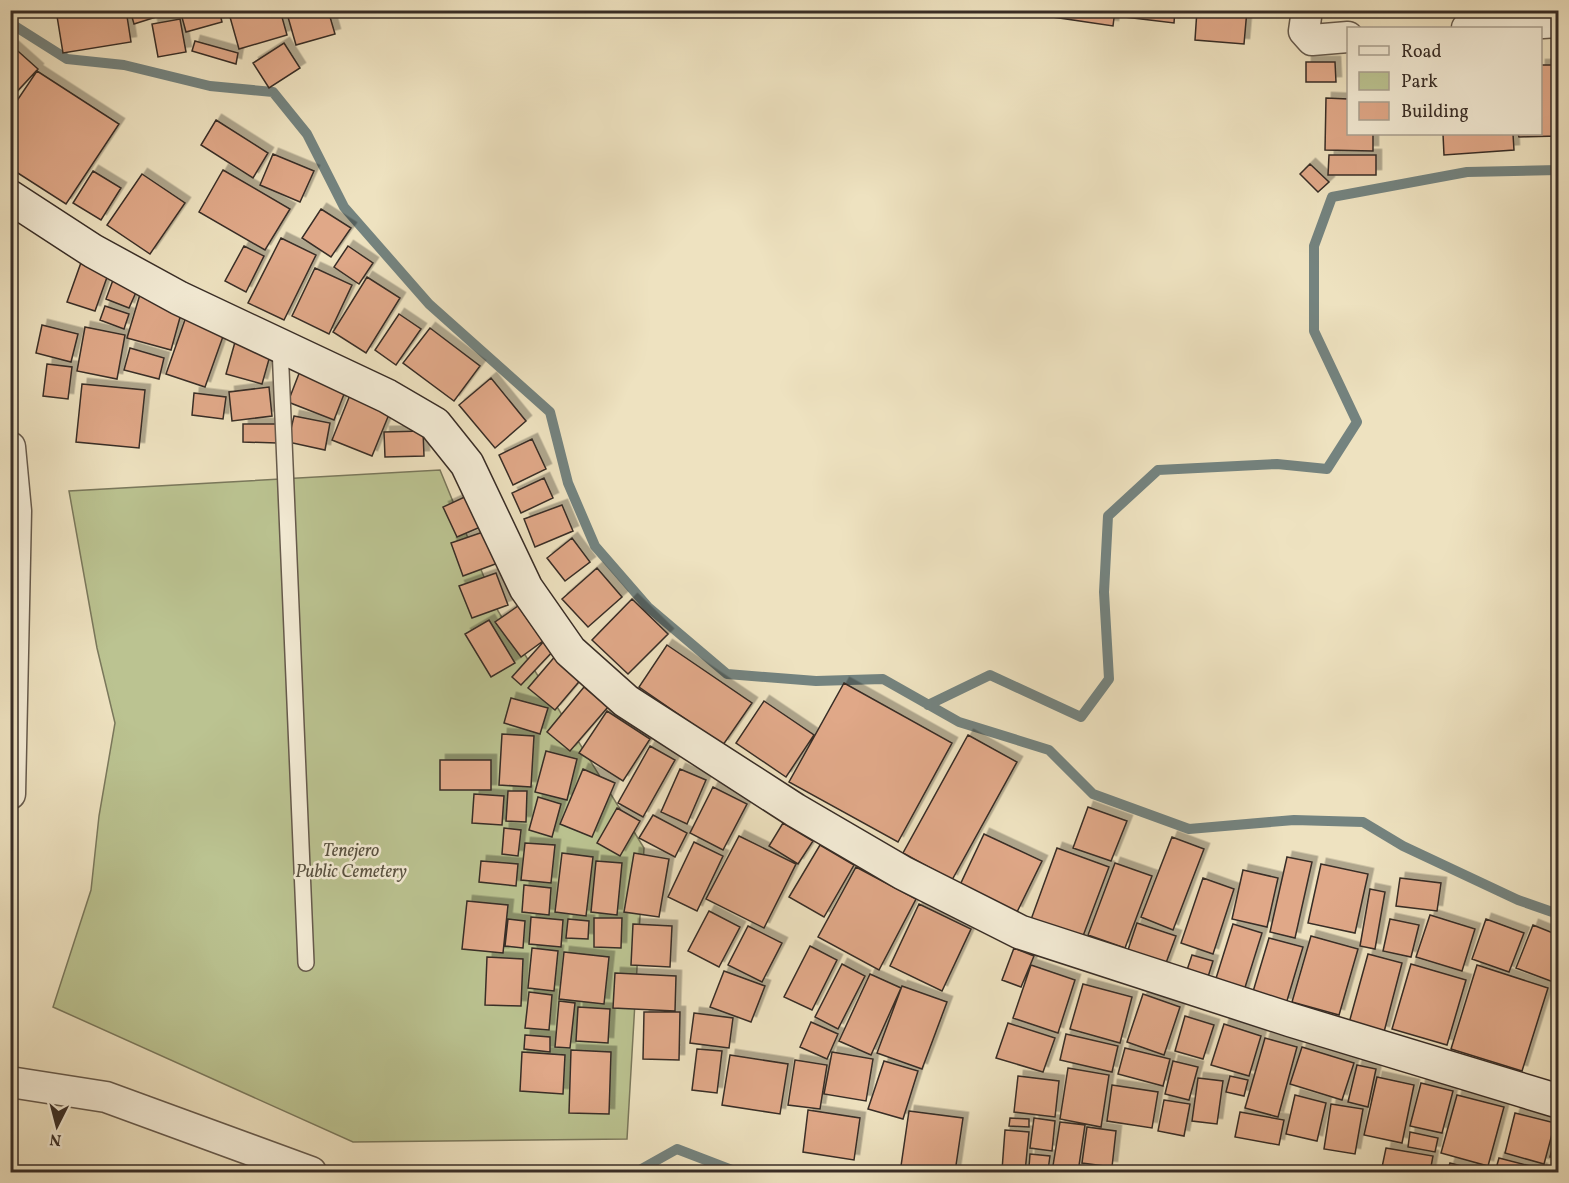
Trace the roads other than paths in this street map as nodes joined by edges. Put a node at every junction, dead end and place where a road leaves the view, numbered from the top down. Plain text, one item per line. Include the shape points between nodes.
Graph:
1 (1306, 10) edge
2 (1558, 22) edge
3 (1482, 27) edge
4 (1347, 37) edge
5 (10, 197) edge
6 (280, 346) junction
7 (10, 447) edge
8 (10, 794) edge
9 (306, 963) dead end
10 (10, 1082) edge
11 (1558, 1101) edge
12 (311, 1173) edge

1 - 4 street via 1304,31 1312,40
2 - 3 street
5 - 6 street via 93,251 160,288
6 - 9 lane
6 - 11 street via 387,396 435,424 468,464 526,588 570,651 626,701 795,810 903,873 1020,932
7 - 8 street via 16,511
10 - 12 street via 106,1097

